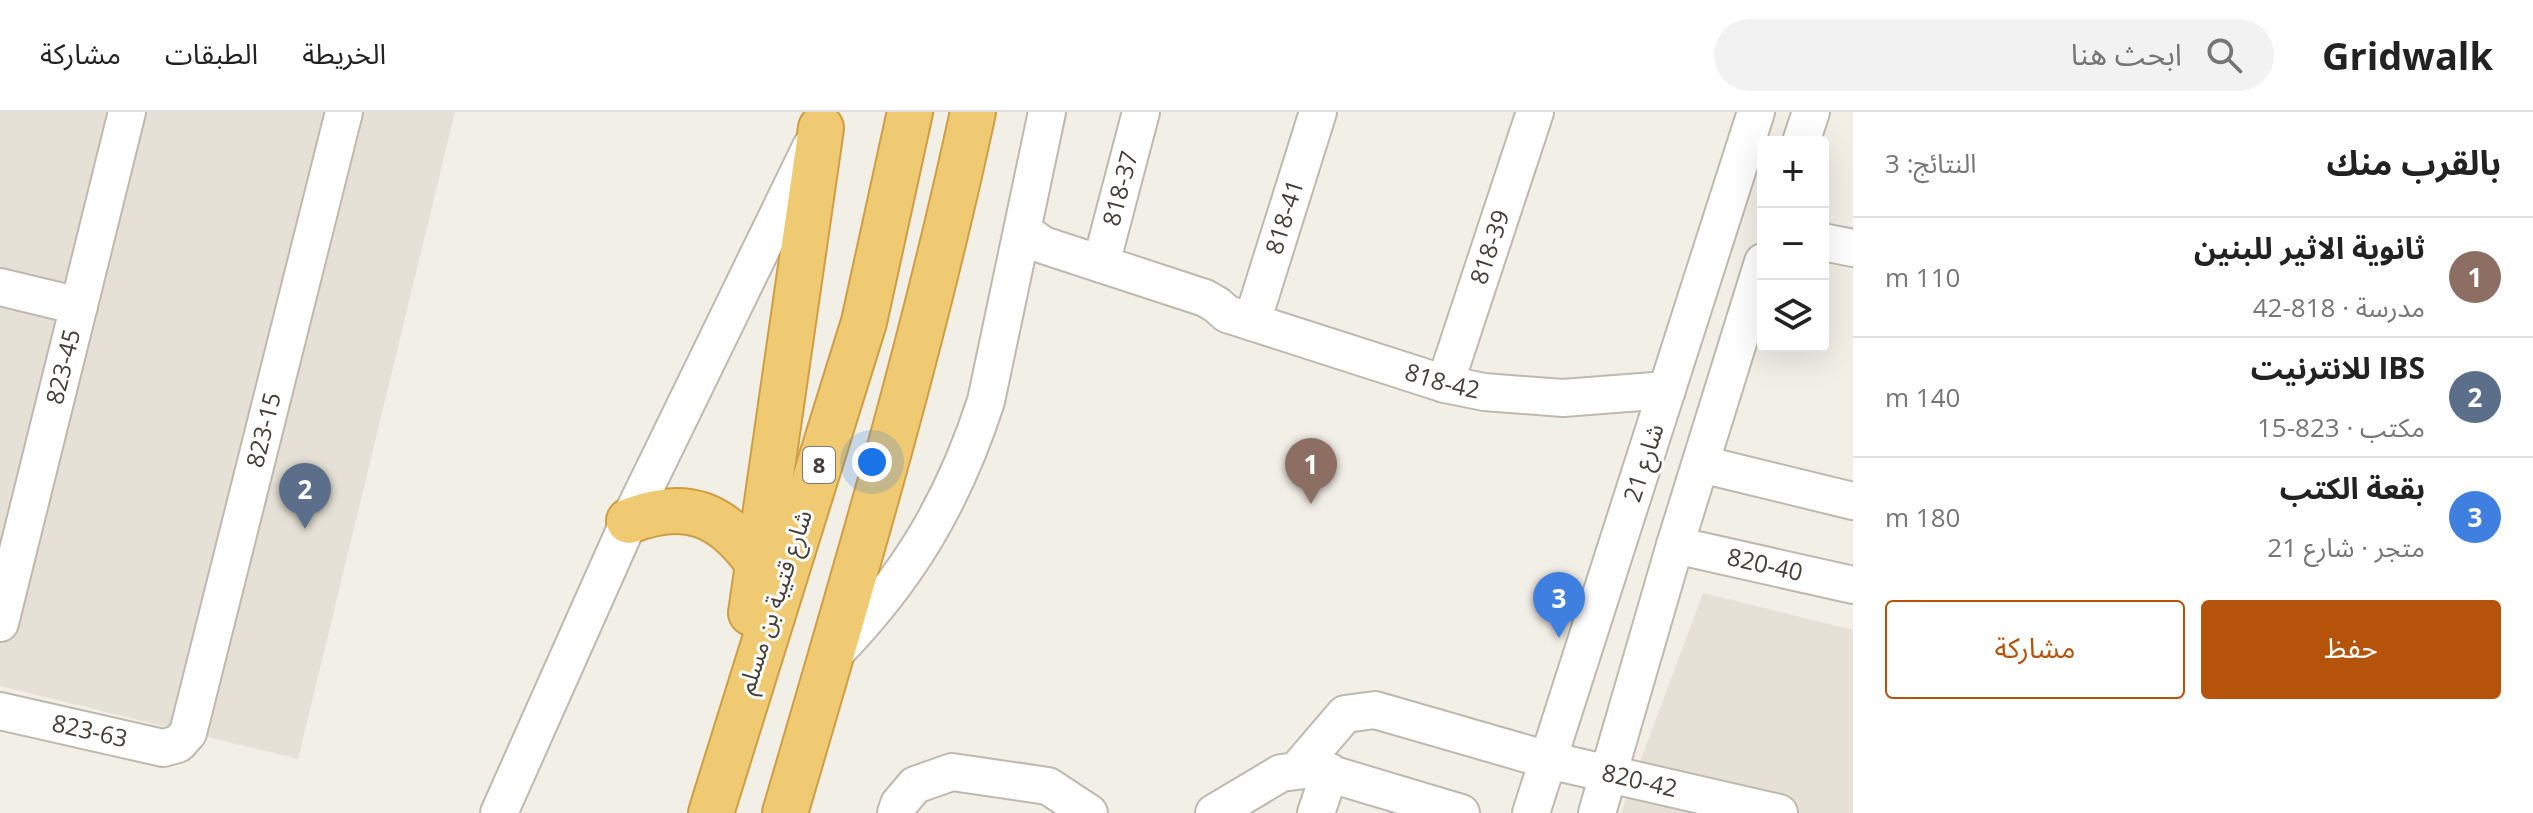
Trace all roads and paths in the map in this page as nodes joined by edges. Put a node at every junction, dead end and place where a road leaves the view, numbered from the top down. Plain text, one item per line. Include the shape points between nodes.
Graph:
1 (127, 112) edge
2 (344, 112) edge
3 (910, 112) edge
4 (973, 112) edge
5 (1047, 112) edge
6 (1141, 112) edge
7 (1318, 112) edge
8 (1535, 112) edge
9 (1756, 112) edge
10 (1811, 112) edge
11 (823, 120) edge
12 (1803, 136) edge
13 (1023, 231) junction
14 (1829, 243) edge
15 (1853, 248) edge
16 (1101, 264) junction
17 (1013, 277) junction
18 (1757, 280) edge
19 (0, 287) edge
20 (79, 306) junction
21 (1240, 318) junction
22 (1445, 384) junction
23 (1667, 390) junction
24 (1701, 464) junction
25 (16, 492) edge
26 (1853, 501) edge
27 (629, 521) junction
28 (1675, 545) junction
29 (757, 562) junction
30 (1853, 585) edge
31 (0, 623) edge
32 (831, 657) junction
33 (0, 711) edge
34 (735, 730) junction
35 (178, 744) joint
36 (1548, 760) junction
37 (1313, 771) junction
38 (1610, 774) junction
39 (499, 813) edge
40 (711, 813) edge
41 (785, 813) edge
42 (896, 813) edge
43 (1089, 813) edge
44 (1214, 813) edge
45 (1316, 813) edge
46 (1461, 813) edge
47 (1531, 813) edge
48 (1597, 813) edge
49 (1779, 813) edge

1 - 20 street, 823-45
2 - 35 street, 823-15 via 191,726
3 - 34 highway, شارع قتيبة بن مسلم / 8 via 864,322
4 - 32 highway via 944,249
5 - 13 street
6 - 16 street, 818-37
7 - 21 street, 818-41
8 - 22 street, 818-39
9 - 23 street, شارع 21
10 - 12 street
11 - 27 street
11 - 29 highway
13 - 16 street, 818-42 via 1043,245
13 - 17 street
14 - 15 street
16 - 21 street, 818-42 via 1205,298
17 - 21 street, 818-42 via 1052,271 1206,317
17 - 32 street via 986,401 956,482 915,558
18 - 24 street
19 - 20 street
20 - 25 street, 823-45
21 - 22 street, 818-42
22 - 23 street, 818-42 via 1523,397
23 - 36 street, شارع 21
24 - 26 street
24 - 28 street
25 - 31 street, 823-45
27 - 29 highway via 654,511 707,516 729,530
27 - 39 street
28 - 30 street, 820-40
28 - 38 street
29 - 34 highway
32 - 41 highway
33 - 35 street, 823-63 via 163,748
34 - 40 highway, شارع قتيبة بن مسلم / 8
36 - 37 street, 820-42 via 1375,710 1345,714
36 - 38 street, 820-42
36 - 47 street, شارع 21
37 - 44 street via 1267,780
37 - 45 street
37 - 46 street
38 - 48 street
38 - 49 street, 820-42
42 - 43 street via 915,785 952,772 1048,786

